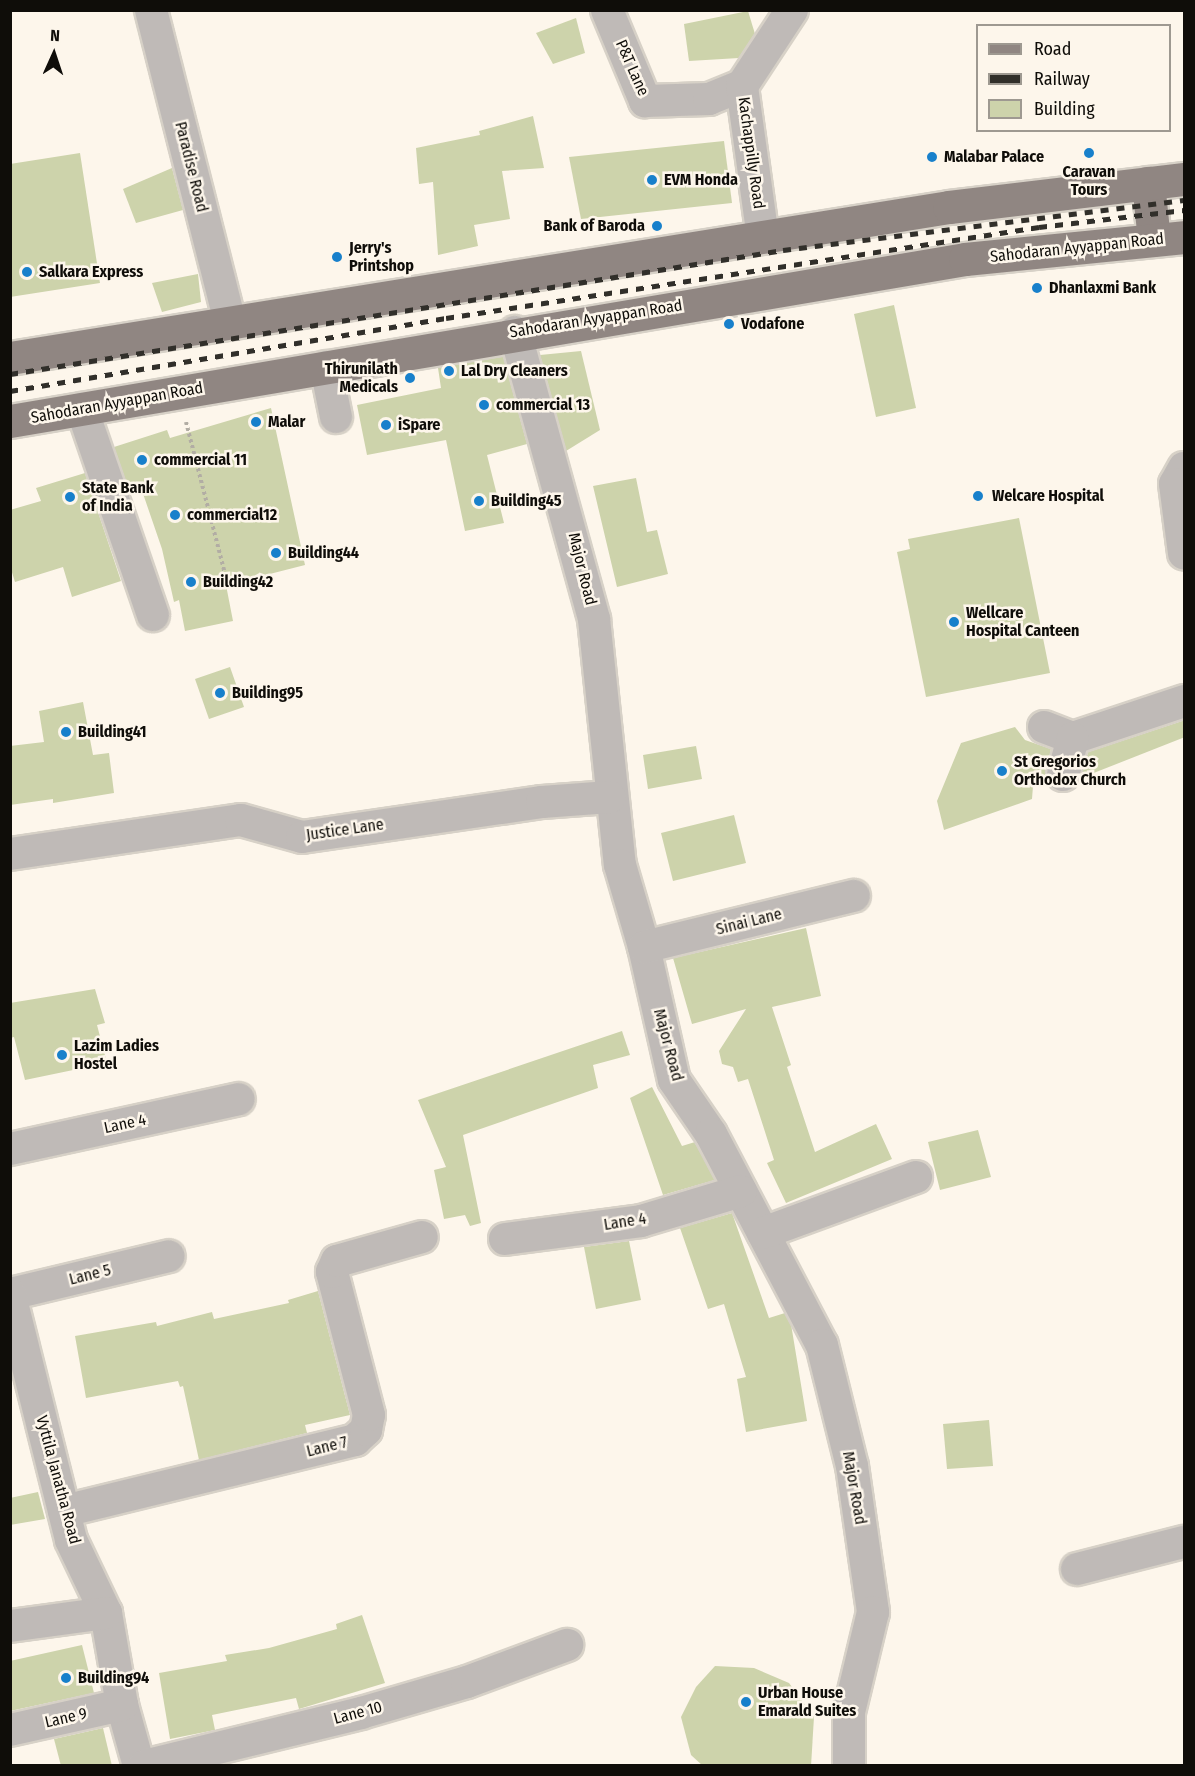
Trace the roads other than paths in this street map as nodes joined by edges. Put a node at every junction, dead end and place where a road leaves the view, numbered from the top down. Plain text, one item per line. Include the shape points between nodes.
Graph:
1 (151, 10) edge
2 (607, 10) edge
3 (792, 10) edge
4 (742, 86) junction
5 (1185, 179) edge
6 (1148, 183) junction
7 (763, 238) junction
8 (1169, 238) edge
9 (230, 323) junction
10 (515, 332) junction
11 (10, 358) edge
12 (326, 367) junction
13 (82, 409) junction
14 (336, 417) dead end
15 (10, 421) edge
16 (1185, 468) edge
17 (1185, 553) edge
18 (153, 615) dead end
19 (1185, 700) edge
20 (1063, 775) dead end
21 (610, 797) junction
22 (10, 854) edge
23 (854, 896) dead end
24 (644, 947) junction
25 (239, 1099) dead end
26 (10, 1149) edge
27 (916, 1177) dead end
28 (741, 1191) junction
29 (763, 1233) junction
30 (422, 1237) dead end
31 (505, 1239) dead end
32 (169, 1256) dead end
33 (10, 1295) edge
34 (16, 1337) edge
35 (64, 1511) junction
36 (1185, 1542) edge
37 (1077, 1569) dead end
38 (106, 1613) junction
39 (10, 1626) edge
40 (567, 1645) dead end
41 (122, 1705) junction
42 (10, 1730) edge
43 (139, 1766) edge
44 (144, 1766) edge
45 (849, 1766) edge

1 - 9 street, Paradise Road
2 - 4 street, P&T Lane via 645,101 710,99
3 - 4 street, Kachappilly Road
4 - 7 street, Kachappilly Road
5 - 6 main road
6 - 7 main road via 949,207
6 - 8 main road
7 - 9 main road
8 - 10 main road, Sahodaran Ayyappan Road via 965,259
9 - 11 main road
10 - 12 main road, Sahodaran Ayyappan Road
10 - 21 street, Major Road via 594,619
12 - 13 main road, Sahodaran Ayyappan Road
12 - 14 street
13 - 15 main road, Sahodaran Ayyappan Road
13 - 18 street
16 - 17 street via 1175,484
19 - 20 street via 1058,733
21 - 22 street, Justice Lane via 542,802 302,837 241,820
21 - 24 street, Major Road via 620,865
23 - 24 street, Sinai Lane
24 - 28 street, Major Road via 674,1080 711,1134
25 - 26 street, Lane 4
27 - 29 street
28 - 29 street, Major Road
28 - 31 street, Lane 4 via 641,1221
29 - 45 street, Major Road via 822,1345 855,1488 873,1612 849,1712
30 - 35 street, Lane 7 via 338,1261 332,1272 369,1415 366,1430 355,1440
32 - 33 street, Lane 5
33 - 34 street, Vyttila Janatha Road
34 - 35 street, Vyttila Janatha Road
35 - 38 street, Vyttila Janatha Road via 71,1540
36 - 37 street
38 - 39 street
38 - 41 street, Vyttila Janatha Road
40 - 44 street, Lane 10 via 467,1682 360,1713
41 - 42 street, Lane 9
41 - 43 street, Vyttila Janatha Road

